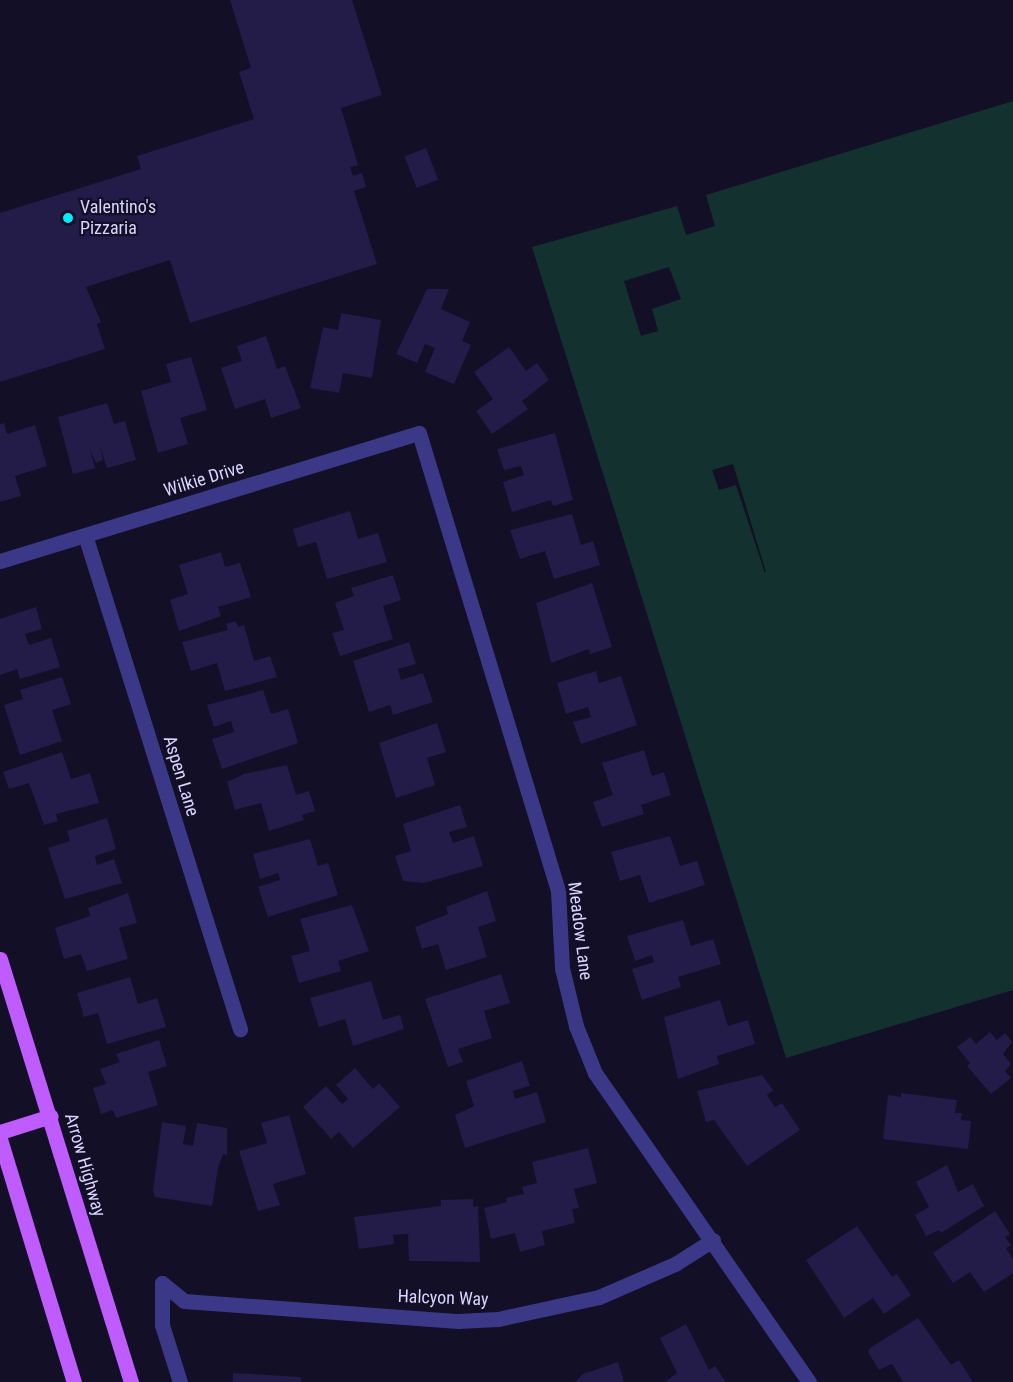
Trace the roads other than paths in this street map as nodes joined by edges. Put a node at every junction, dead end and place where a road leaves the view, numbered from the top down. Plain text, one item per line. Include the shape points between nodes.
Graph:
1 (419, 433) joint
2 (85, 535) junction
3 (0, 561) edge
4 (0, 959) edge
5 (240, 1029) dead end
6 (51, 1116) junction
7 (0, 1132) edge
8 (0, 1139) edge
9 (713, 1240) junction
10 (74, 1382) edge
11 (131, 1382) edge
12 (180, 1382) edge
13 (809, 1382) edge

1 - 2 street, Wilkie Drive
1 - 9 street, Meadow Lane via 558,891 562,968 576,1026 595,1073
2 - 3 street, Wilkie Drive
2 - 5 street, Aspen Lane
4 - 6 main road, Arrow Highway
6 - 7 main road
6 - 11 main road, Arrow Highway
8 - 10 main road
9 - 12 street, Halcyon Way via 675,1264 599,1297 498,1319 458,1321 184,1301 162,1283 162,1325
9 - 13 street, Meadow Lane

